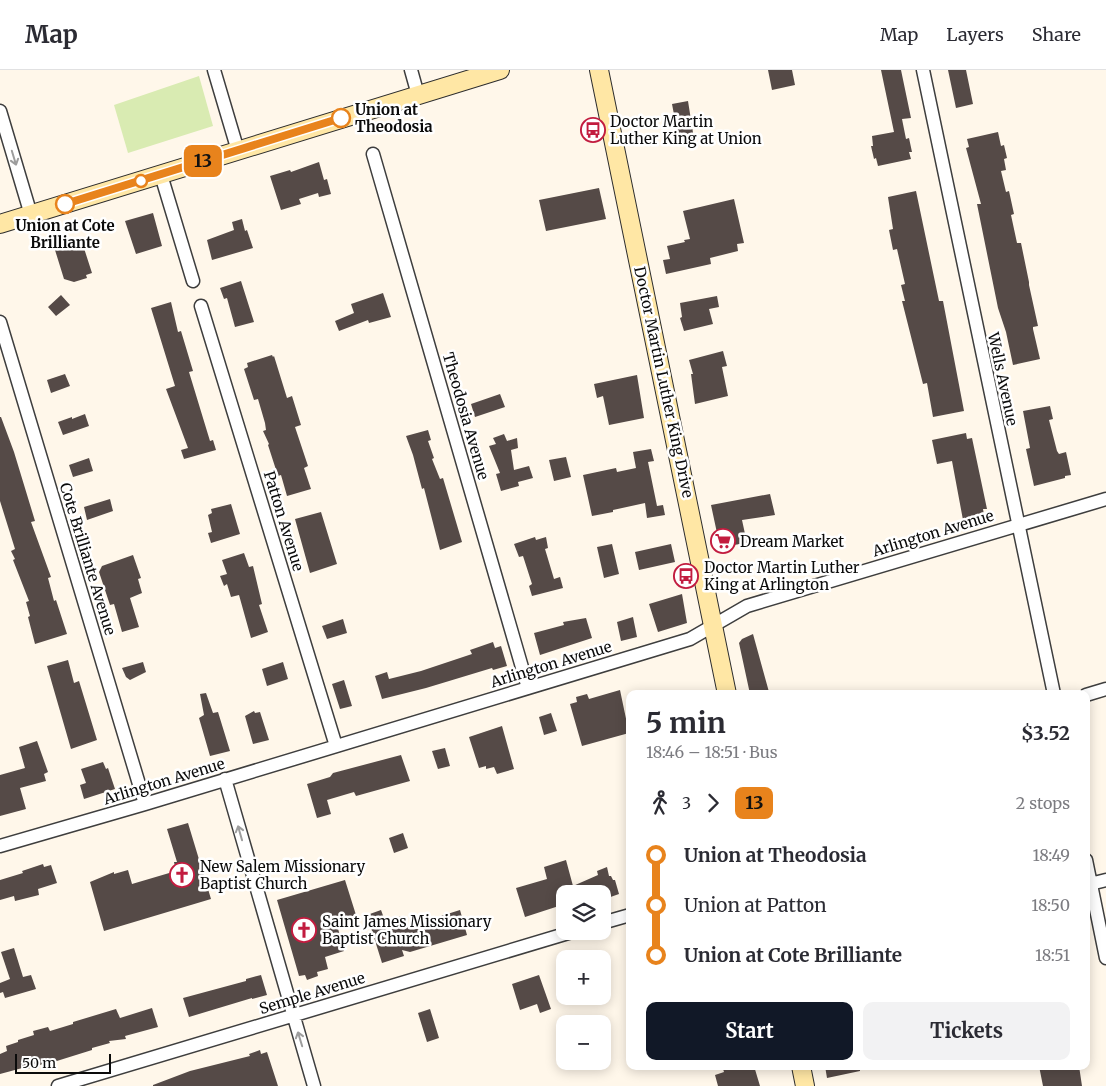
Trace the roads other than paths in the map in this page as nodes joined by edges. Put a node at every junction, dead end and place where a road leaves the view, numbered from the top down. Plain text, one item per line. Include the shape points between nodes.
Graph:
1 (214, 70) edge
2 (411, 70) edge
3 (500, 70) edge
4 (598, 70) edge
5 (924, 70) edge
6 (418, 95) junction
7 (0, 112) edge
8 (238, 151) junction
9 (374, 154) dead end
10 (161, 174) junction
11 (31, 215) junction
12 (0, 224) edge
13 (193, 280) dead end
14 (201, 306) dead end
15 (0, 322) edge
16 (1106, 499) edge
17 (1017, 525) junction
18 (714, 624) junction
19 (528, 688) junction
20 (1106, 689) edge
21 (726, 690) edge
22 (1053, 690) edge
23 (1090, 694) edge
24 (336, 746) junction
25 (225, 779) junction
26 (145, 804) junction
27 (0, 846) edge
28 (1106, 880) edge
29 (1090, 885) edge
30 (1090, 889) edge
31 (626, 916) edge
32 (611, 920) edge
33 (556, 937) edge
34 (1106, 958) edge
35 (293, 1015) junction
36 (802, 1070) edge
37 (58, 1086) edge
38 (314, 1086) edge
39 (805, 1086) edge

1 - 8 street
2 - 6 street
3 - 6 main road
4 - 18 main road, Doctor Martin Luther King Drive
5 - 17 street, Wells Avenue
6 - 8 main road
7 -> 11 street
8 - 10 main road
9 - 19 street, Theodosia Avenue
10 - 11 main road
10 - 13 street
11 - 12 main road
14 - 24 street, Patton Avenue
15 - 26 street, Cote Brilliante Avenue
16 - 17 street, Arlington Avenue
17 - 18 street, Arlington Avenue via 747,606
17 - 22 street, Wells Avenue
18 - 19 street, Arlington Avenue via 690,639
18 - 21 main road, Doctor Martin Luther King Drive
19 - 24 street, Arlington Avenue
20 - 23 street
24 - 25 street, Arlington Avenue
25 - 26 street, Arlington Avenue
35 -> 25 street
26 - 27 street, Arlington Avenue
28 - 29 street
30 - 34 street
31 - 32 street
33 - 35 street, Semple Avenue
35 - 37 street, Semple Avenue
38 -> 35 street
36 - 39 main road

